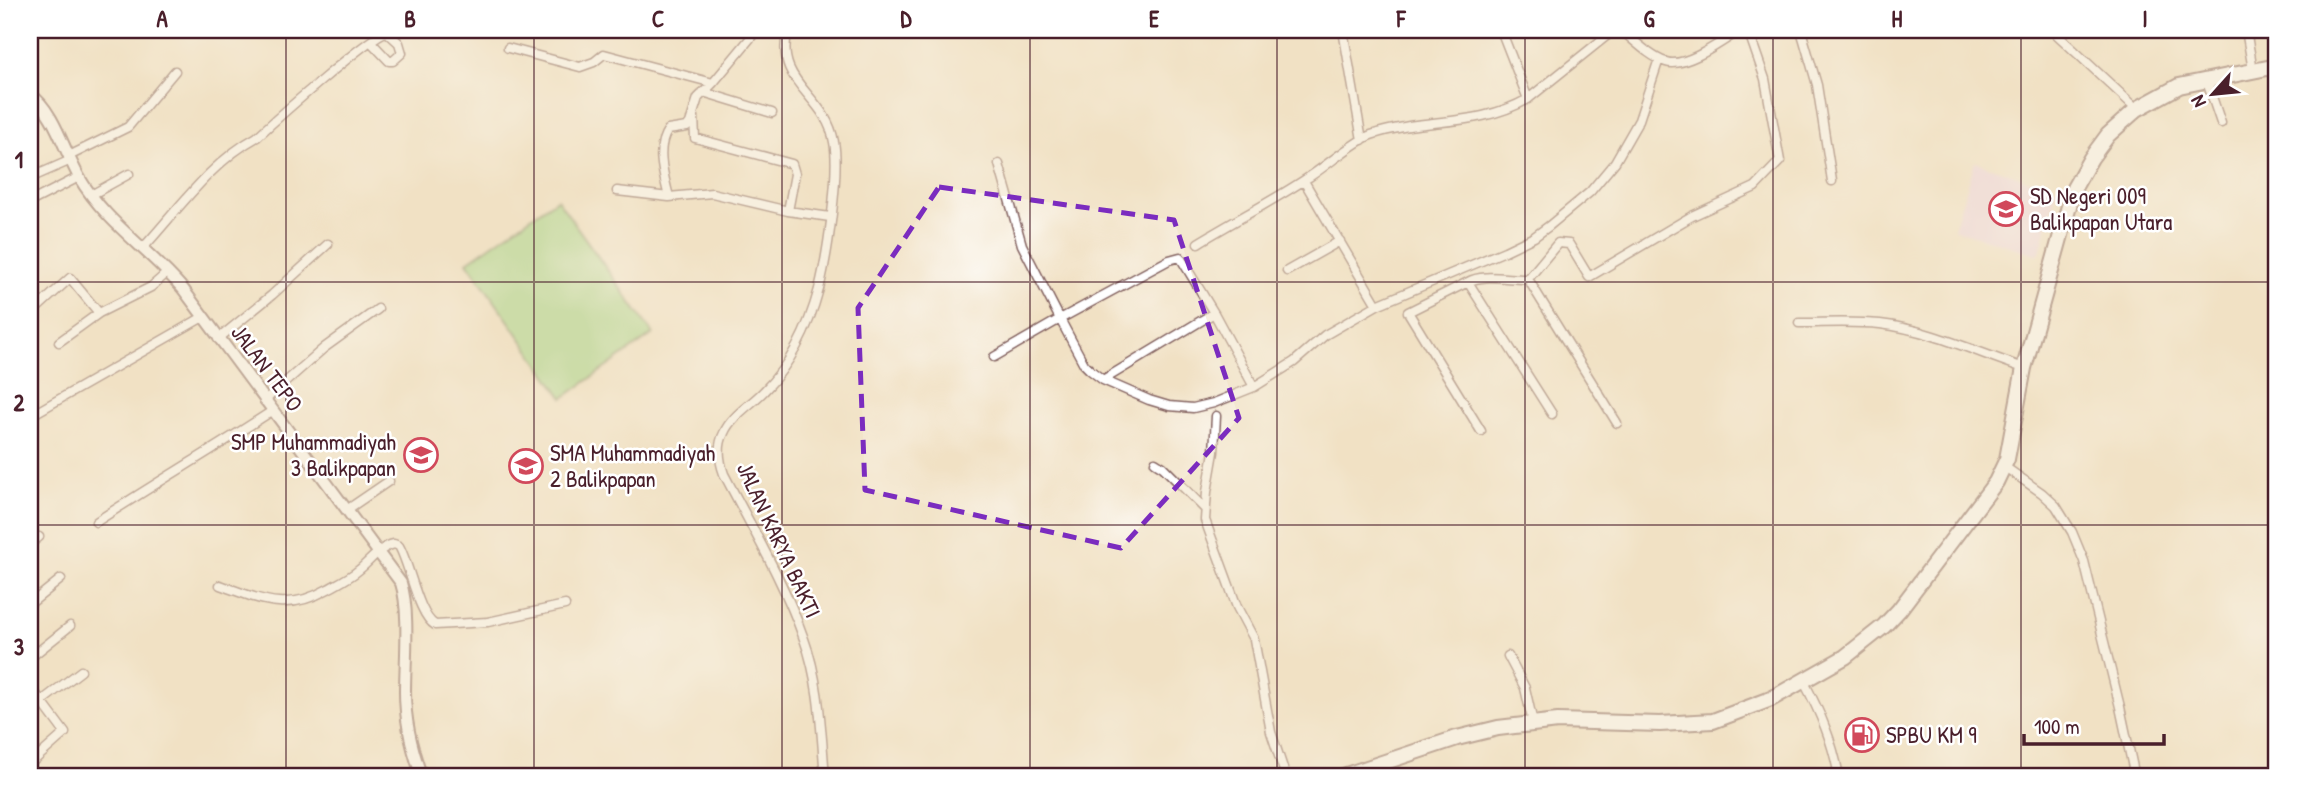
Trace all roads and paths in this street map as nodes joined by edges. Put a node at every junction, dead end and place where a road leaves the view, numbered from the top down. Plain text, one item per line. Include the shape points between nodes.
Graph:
1 (757, 30) edge
2 (788, 30) edge
3 (1343, 30) edge
4 (1501, 30) edge
5 (1614, 30) edge
6 (1621, 30) edge
7 (1740, 30) edge
8 (1748, 30) edge
9 (1801, 30) edge
10 (2052, 30) edge
11 (2245, 30) edge
12 (371, 42) dead end
13 (508, 48) dead end
14 (1659, 60) junction
15 (2277, 66) edge
16 (2253, 70) junction
17 (174, 71) dead end
18 (2206, 79) junction
19 (713, 83) junction
20 (703, 92) junction
21 (30, 94) edge
22 (1528, 99) junction
23 (2137, 109) junction
24 (772, 113) dead end
25 (694, 116) junction
26 (2221, 123) dead end
27 (1362, 140) junction
28 (70, 158) junction
29 (999, 164) dead end
30 (129, 174) dead end
31 (79, 177) junction
32 (30, 178) edge
33 (1304, 181) junction
34 (1832, 181) dead end
35 (617, 191) dead end
36 (91, 195) junction
37 (668, 197) junction
38 (30, 202) edge
39 (788, 211) junction
40 (830, 217) junction
41 (1340, 241) junction
42 (1198, 243) dead end
43 (328, 244) dead end
44 (143, 248) junction
45 (1287, 271) dead end
46 (168, 272) junction
47 (1528, 279) junction
48 (1468, 282) junction
49 (1377, 305) junction
50 (36, 309) dead end
51 (378, 309) dead end
52 (99, 313) junction
53 (1214, 313) junction
54 (203, 317) junction
55 (1060, 319) junction
56 (1799, 323) dead end
57 (218, 339) junction
58 (59, 342) dead end
59 (994, 357) dead end
60 (2024, 368) junction
61 (1103, 380) junction
62 (1254, 387) junction
63 (264, 401) junction
64 (272, 411) junction
65 (1552, 414) dead end
66 (30, 416) edge
67 (1216, 416) dead end
68 (1617, 423) dead end
69 (1481, 431) dead end
70 (1156, 463) dead end
71 (2005, 467) junction
72 (389, 481) dead end
73 (348, 509) junction
74 (1205, 509) junction
75 (96, 522) dead end
76 (39, 537) dead end
77 (30, 544) edge
78 (379, 551) junction
79 (61, 579) dead end
80 (219, 585) dead end
81 (30, 604) edge
82 (565, 605) dead end
83 (70, 626) dead end
84 (1508, 656) dead end
85 (30, 658) edge
86 (81, 671) dead end
87 (1803, 680) junction
88 (30, 686) edge
89 (40, 701) junction
90 (30, 710) edge
91 (1534, 723) junction
92 (30, 764) edge
93 (1349, 776) edge
94 (422, 777) edge
95 (825, 777) edge
96 (1286, 777) edge
97 (1839, 777) edge
98 (2134, 777) edge

1 - 19 street
2 - 40 street, JALAN KARYA BAKTI via 784,44 787,65 823,114 834,140
3 - 27 street
4 - 22 street
5 - 22 street
6 - 14 street
7 - 14 street via 1680,62
8 - 47 street via 1765,79 1780,161 1755,187 1692,216 1589,277 1569,244 1558,243
9 - 34 street via 1817,85
10 - 23 street
11 - 16 street
12 - 44 street via 243,144
13 - 19 street via 580,67 604,54
14 - 49 street via 1630,137 1590,192 1534,237
15 - 16 highway
16 - 18 highway
17 - 28 street via 128,127
18 - 23 highway via 2179,86
18 - 26 street
19 - 20 street
20 - 24 street
20 - 25 street
21 - 28 street, JALAN TEPO via 43,106
22 - 27 street via 1489,116 1404,128
23 - 60 highway via 2108,135 2074,188
25 - 37 street via 687,127 665,134 662,157
25 - 39 street via 695,138 792,164 795,174
27 - 33 street
28 - 31 street, JALAN TEPO
28 - 32 street
29 - 55 street via 1022,245
30 - 36 street
31 - 36 street, JALAN TEPO
31 - 38 street
33 - 41 street
33 - 42 street
35 - 37 street
36 - 44 street, JALAN TEPO
37 - 39 street via 712,193
39 - 40 street
40 - 95 street, JALAN KARYA BAKTI via 818,291 802,335 775,379 728,424 719,455 804,639 818,703
41 - 45 street
41 - 49 street
43 - 57 street
44 - 46 street, JALAN TEPO
46 - 52 street via 151,287
46 - 54 street, JALAN TEPO
47 - 48 street via 1484,277
47 - 68 street
48 - 65 street
48 - 69 street via 1408,312
49 - 62 street via 1325,335
50 - 52 street via 70,278
51 - 63 street
52 - 58 street
53 - 55 street via 1177,257
53 - 61 street
53 - 62 street
54 - 57 street, JALAN TEPO
54 - 66 street
55 - 59 street
55 - 61 street via 1084,364
56 - 60 street via 1893,326 1935,335
57 - 63 street, JALAN TEPO
60 - 71 highway
61 - 62 street via 1181,408 1214,403
63 - 64 street, JALAN TEPO
64 - 73 street, JALAN TEPO
64 - 75 street
67 - 74 street
70 - 74 street
71 - 87 highway via 1899,610 1870,639
71 - 98 street via 2042,492 2072,532 2084,561
72 - 73 street
73 - 78 street, JALAN TEPO
74 - 96 street via 1208,531 1255,645 1269,724
76 - 77 street
78 - 80 street via 350,577 303,602 275,603
78 - 82 street via 399,546 425,614 435,625 488,622
78 - 94 street, JALAN TEPO via 404,591 405,695
79 - 81 street
83 - 85 street
84 - 91 street via 1525,688
86 - 89 street
87 - 91 highway via 1771,699 1713,721
87 - 97 street via 1828,733
88 - 89 street
89 - 90 street
89 - 92 street via 65,733
91 - 93 highway via 1457,738

